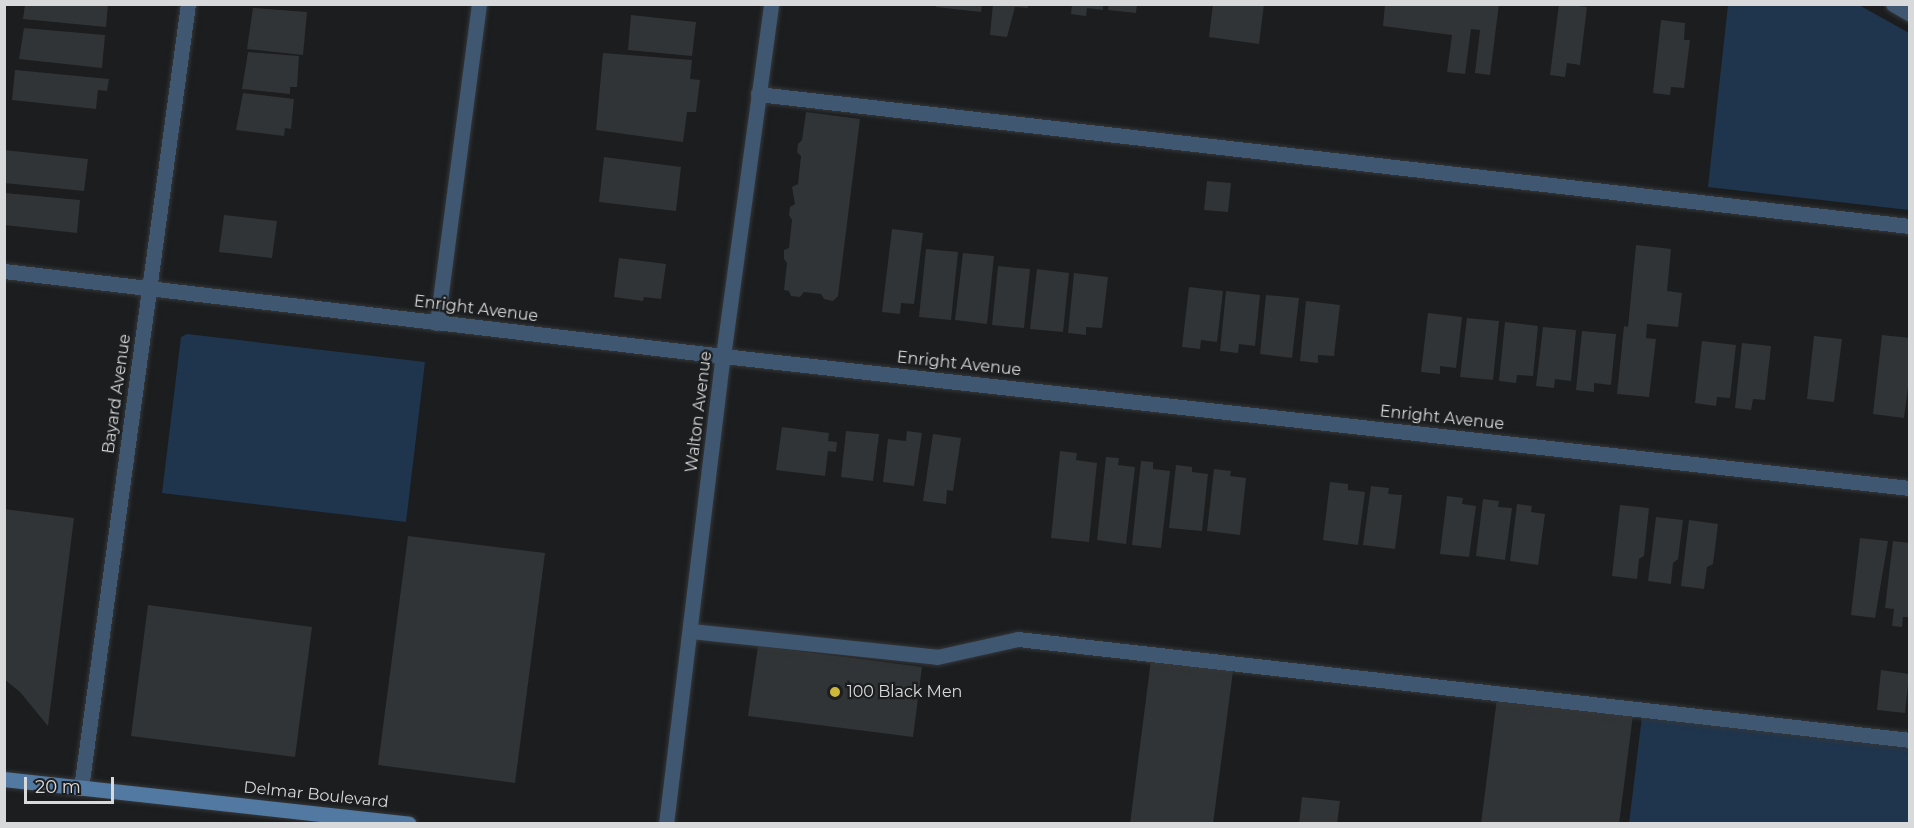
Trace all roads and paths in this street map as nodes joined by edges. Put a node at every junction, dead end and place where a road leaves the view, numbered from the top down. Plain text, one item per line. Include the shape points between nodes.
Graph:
1 (188, 4) edge
2 (479, 4) edge
3 (771, 4) edge
4 (1893, 4) edge
5 (1910, 14) edge
6 (758, 94) junction
7 (1910, 226) edge
8 (4, 271) edge
9 (150, 288) junction
10 (437, 322) junction
11 (723, 356) junction
12 (1910, 488) edge
13 (691, 631) junction
14 (1910, 740) edge
15 (4, 779) edge
16 (81, 788) junction
17 (409, 824) edge
18 (666, 824) edge

1 - 9 street, Bayard Avenue
2 - 10 street
3 - 6 street, Walton Avenue
4 - 5 street
6 - 7 street
6 - 11 street, Walton Avenue
8 - 9 street, Enright Avenue
9 - 10 street, Enright Avenue
9 - 16 street, Bayard Avenue
10 - 11 street, Enright Avenue
11 - 12 street, Enright Avenue
11 - 13 street, Walton Avenue
13 - 14 street via 937,657 1018,639
13 - 18 street, Walton Avenue
15 - 16 main road, Delmar Boulevard
16 - 17 main road, Delmar Boulevard

